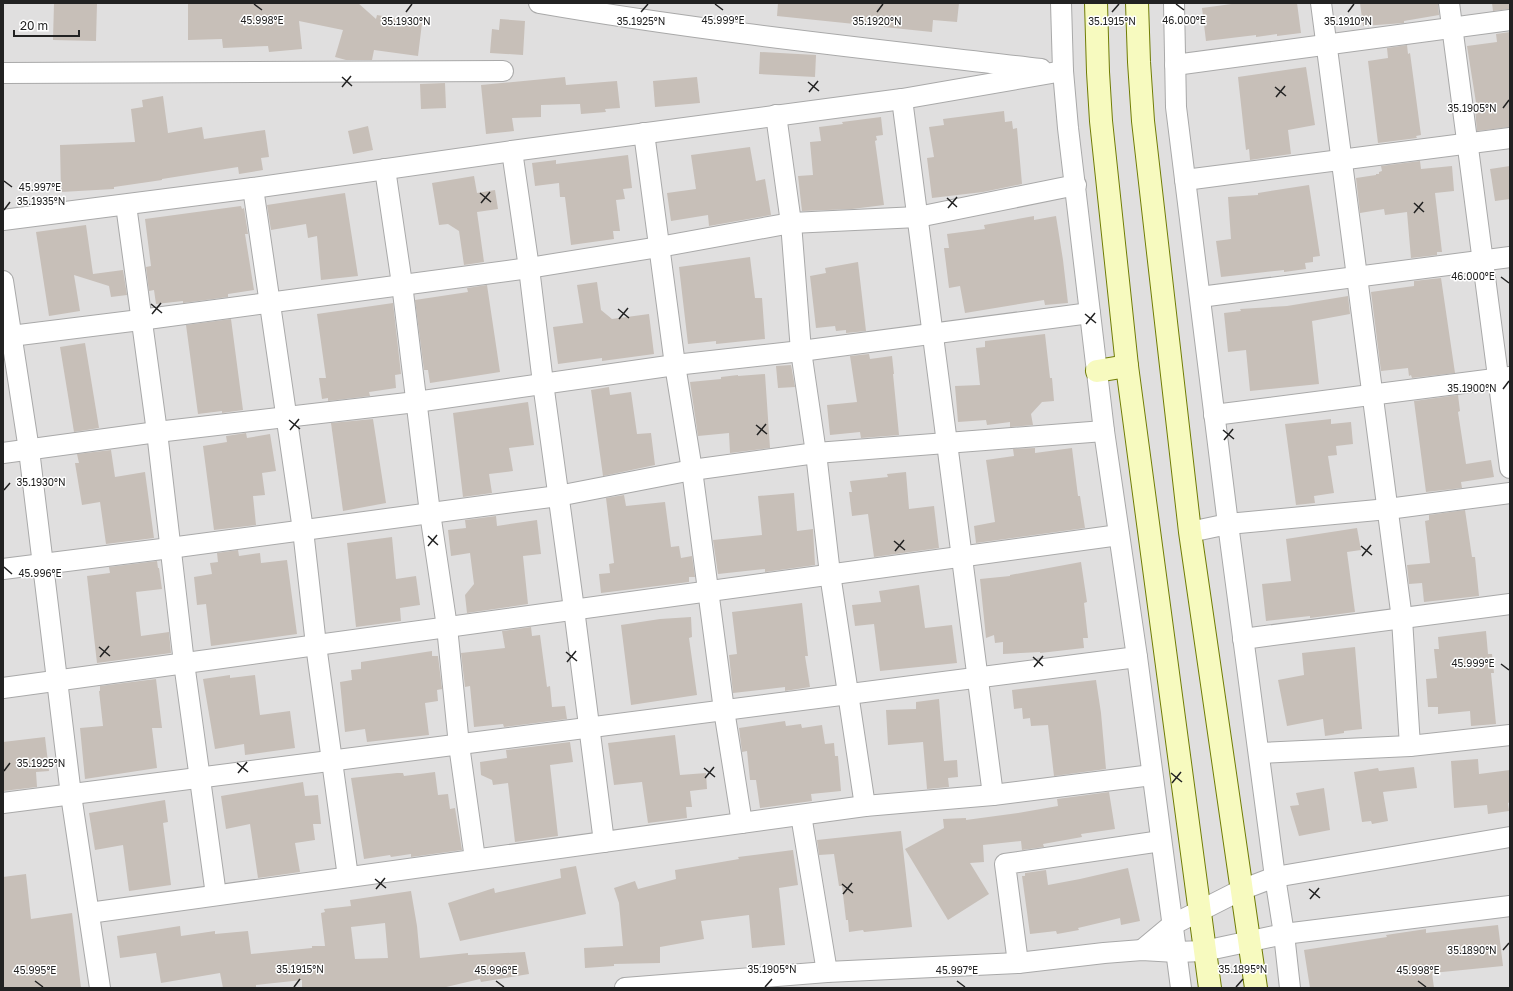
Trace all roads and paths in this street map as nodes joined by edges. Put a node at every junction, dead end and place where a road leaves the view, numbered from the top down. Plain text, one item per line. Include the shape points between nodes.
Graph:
1 (539, 3) edge
2 (1061, 3) edge
3 (1096, 3) edge
4 (1137, 3) edge
5 (1174, 3) edge
6 (1321, 3) edge
7 (1449, 3) edge
8 (590, 7) edge
9 (1510, 20) edge
10 (1452, 28) junction
11 (1327, 45) junction
12 (1175, 64) junction
13 (503, 71) dead end
14 (1063, 71) junction
15 (3, 73) edge
16 (902, 99) junction
17 (776, 115) junction
18 (644, 133) junction
19 (1510, 138) edge
20 (1467, 144) junction
21 (512, 151) junction
22 (1342, 160) junction
23 (385, 169) junction
24 (1185, 180) junction
25 (1076, 185) junction
26 (253, 188) junction
27 (126, 205) junction
28 (918, 218) junction
29 (3, 220) edge
30 (792, 224) junction
31 (659, 247) junction
32 (1510, 257) edge
33 (1482, 260) junction
34 (529, 268) junction
35 (1357, 276) junction
36 (3, 281) edge
37 (402, 284) junction
38 (1200, 297) junction
39 (271, 302) junction
40 (1090, 314) junction
41 (140, 320) junction
42 (933, 334) junction
43 (7, 336) edge
44 (801, 351) junction
45 (675, 365) junction
46 (1127, 366) junction
47 (1097, 371) junction
48 (1504, 378) edge
49 (543, 383) junction
50 (1373, 394) junction
51 (416, 402) junction
52 (1214, 415) junction
53 (287, 416) junction
54 (1104, 431) junction
55 (156, 432) junction
56 (948, 442) junction
57 (29, 450) junction
58 (3, 453) edge
59 (816, 453) junction
60 (1510, 468) edge
61 (692, 470) junction
62 (1510, 493) edge
63 (558, 496) junction
64 (1388, 509) junction
65 (430, 513) junction
66 (1228, 524) junction
67 (303, 530) junction
68 (1190, 532) junction
69 (1119, 534) junction
70 (170, 548) junction
71 (963, 556) junction
72 (42, 564) junction
73 (3, 568) edge
74 (830, 574) junction
75 (708, 591) junction
76 (1510, 604) edge
77 (574, 609) junction
78 (1402, 619) junction
79 (447, 627) junction
80 (1243, 639) junction
81 (316, 645) junction
82 (1137, 657) junction
83 (184, 663) junction
84 (977, 677) junction
85 (56, 681) junction
86 (3, 688) edge
87 (848, 694) junction
88 (724, 710) junction
89 (590, 727) junction
90 (1510, 735) edge
91 (459, 745) junction
92 (1410, 746) junction
93 (1258, 753) junction
94 (332, 760) junction
95 (1152, 775) junction
96 (200, 777) junction
97 (71, 795) junction
98 (993, 795) junction
99 (3, 803) edge
100 (865, 806) junction
101 (801, 815) junction
102 (742, 823) junction
103 (1510, 837) edge
104 (1161, 841) junction
105 (604, 842) junction
106 (476, 859) junction
107 (1275, 876) junction
108 (348, 877) junction
109 (1241, 890) junction
110 (216, 895) junction
111 (1510, 906) edge
112 (1200, 911) junction
113 (89, 913) junction
114 (1172, 925) junction
115 (1284, 934) junction
116 (1250, 942) junction
117 (1142, 950) junction
118 (1204, 951) junction
119 (1176, 952) junction
120 (1018, 963) junction
121 (827, 972) junction
122 (100, 988) edge
123 (625, 988) edge
124 (1181, 988) edge
125 (1210, 988) edge
126 (1256, 988) edge
127 (1290, 988) edge

1 - 8 street
2 - 14 street
3 - 46 main road via 1101,120
4 - 68 main road via 1144,128
5 - 12 street
6 - 11 street
7 - 10 street
8 - 14 street via 791,40
9 - 10 street
10 - 11 street
10 - 20 street
11 - 12 street
11 - 22 street
12 - 24 street via 1176,107
13 - 15 street
14 - 16 street
14 - 25 street
16 - 17 street
16 - 28 street
17 - 18 street
17 - 30 street
18 - 21 street
18 - 31 street
19 - 20 street
20 - 22 street
20 - 33 street
21 - 23 street
21 - 34 street
22 - 24 street
22 - 35 street
23 - 26 street
23 - 37 street
24 - 38 street
25 - 28 street
25 - 40 street
26 - 27 street
26 - 39 street
27 - 29 street
27 - 41 street
28 - 30 street
28 - 42 street
30 - 31 street
30 - 44 street
31 - 34 street
31 - 45 street
32 - 33 street
33 - 35 street
33 - 48 street
34 - 37 street
34 - 49 street
35 - 38 street
35 - 50 street
36 - 43 street
37 - 39 street
37 - 51 street
38 - 52 street
39 - 41 street
39 - 53 street
40 - 42 street
40 - 47 street
41 - 43 street
41 - 55 street
42 - 44 street
42 - 56 street
43 - 57 street
44 - 45 street
44 - 59 street
45 - 49 street
45 - 61 street
46 - 47 main road
46 - 112 main road
47 - 54 street
48 - 50 street
48 - 60 street
49 - 51 street
49 - 63 street
50 - 52 street
50 - 64 street
51 - 53 street
51 - 65 street
52 - 66 street
53 - 55 street
53 - 67 street
54 - 56 street
54 - 69 street
55 - 57 street
55 - 70 street
56 - 59 street
56 - 71 street
57 - 58 street
57 - 72 street
59 - 61 street
59 - 74 street
61 - 63 street
61 - 75 street
62 - 64 street
63 - 65 street
63 - 77 street
64 - 66 street
64 - 78 street
65 - 67 street
65 - 79 street
66 - 68 street
66 - 80 street
67 - 70 street
67 - 81 street
68 - 109 main road
69 - 71 street
69 - 82 street
70 - 72 street
70 - 83 street
71 - 74 street
71 - 84 street
72 - 73 street
72 - 85 street
74 - 75 street
74 - 87 street
75 - 77 street
75 - 88 street
76 - 78 street
77 - 79 street
77 - 89 street
78 - 80 street
78 - 92 street
79 - 81 street
79 - 91 street
80 - 93 street
81 - 83 street
81 - 94 street
82 - 84 street
82 - 95 street
83 - 85 street
83 - 96 street
84 - 87 street
84 - 98 street
85 - 86 street
85 - 97 street
87 - 88 street
87 - 100 street
88 - 89 street
88 - 102 street
89 - 91 street
89 - 105 street
90 - 92 street
91 - 94 street
91 - 106 street
92 - 93 street
93 - 107 street
94 - 96 street
94 - 108 street
95 - 98 street
95 - 104 street
96 - 97 street
96 - 110 street
97 - 99 street
97 - 113 street
98 - 100 street
100 - 101 street
101 - 102 street
101 - 121 street
102 - 105 street
103 - 107 street
104 - 114 street
104 - 120 street via 1005,864
105 - 106 street
106 - 108 street
107 - 109 street
107 - 115 street
108 - 110 street
109 - 112 street
109 - 116 main road
110 - 113 street
111 - 115 street
112 - 114 street
112 - 118 main road
113 - 122 street
114 - 117 street
114 - 119 street
115 - 116 street
115 - 127 street
116 - 118 street
116 - 126 main road
117 - 119 street
117 - 120 street
118 - 119 street
118 - 125 main road
119 - 124 street
120 - 121 street
121 - 123 street

